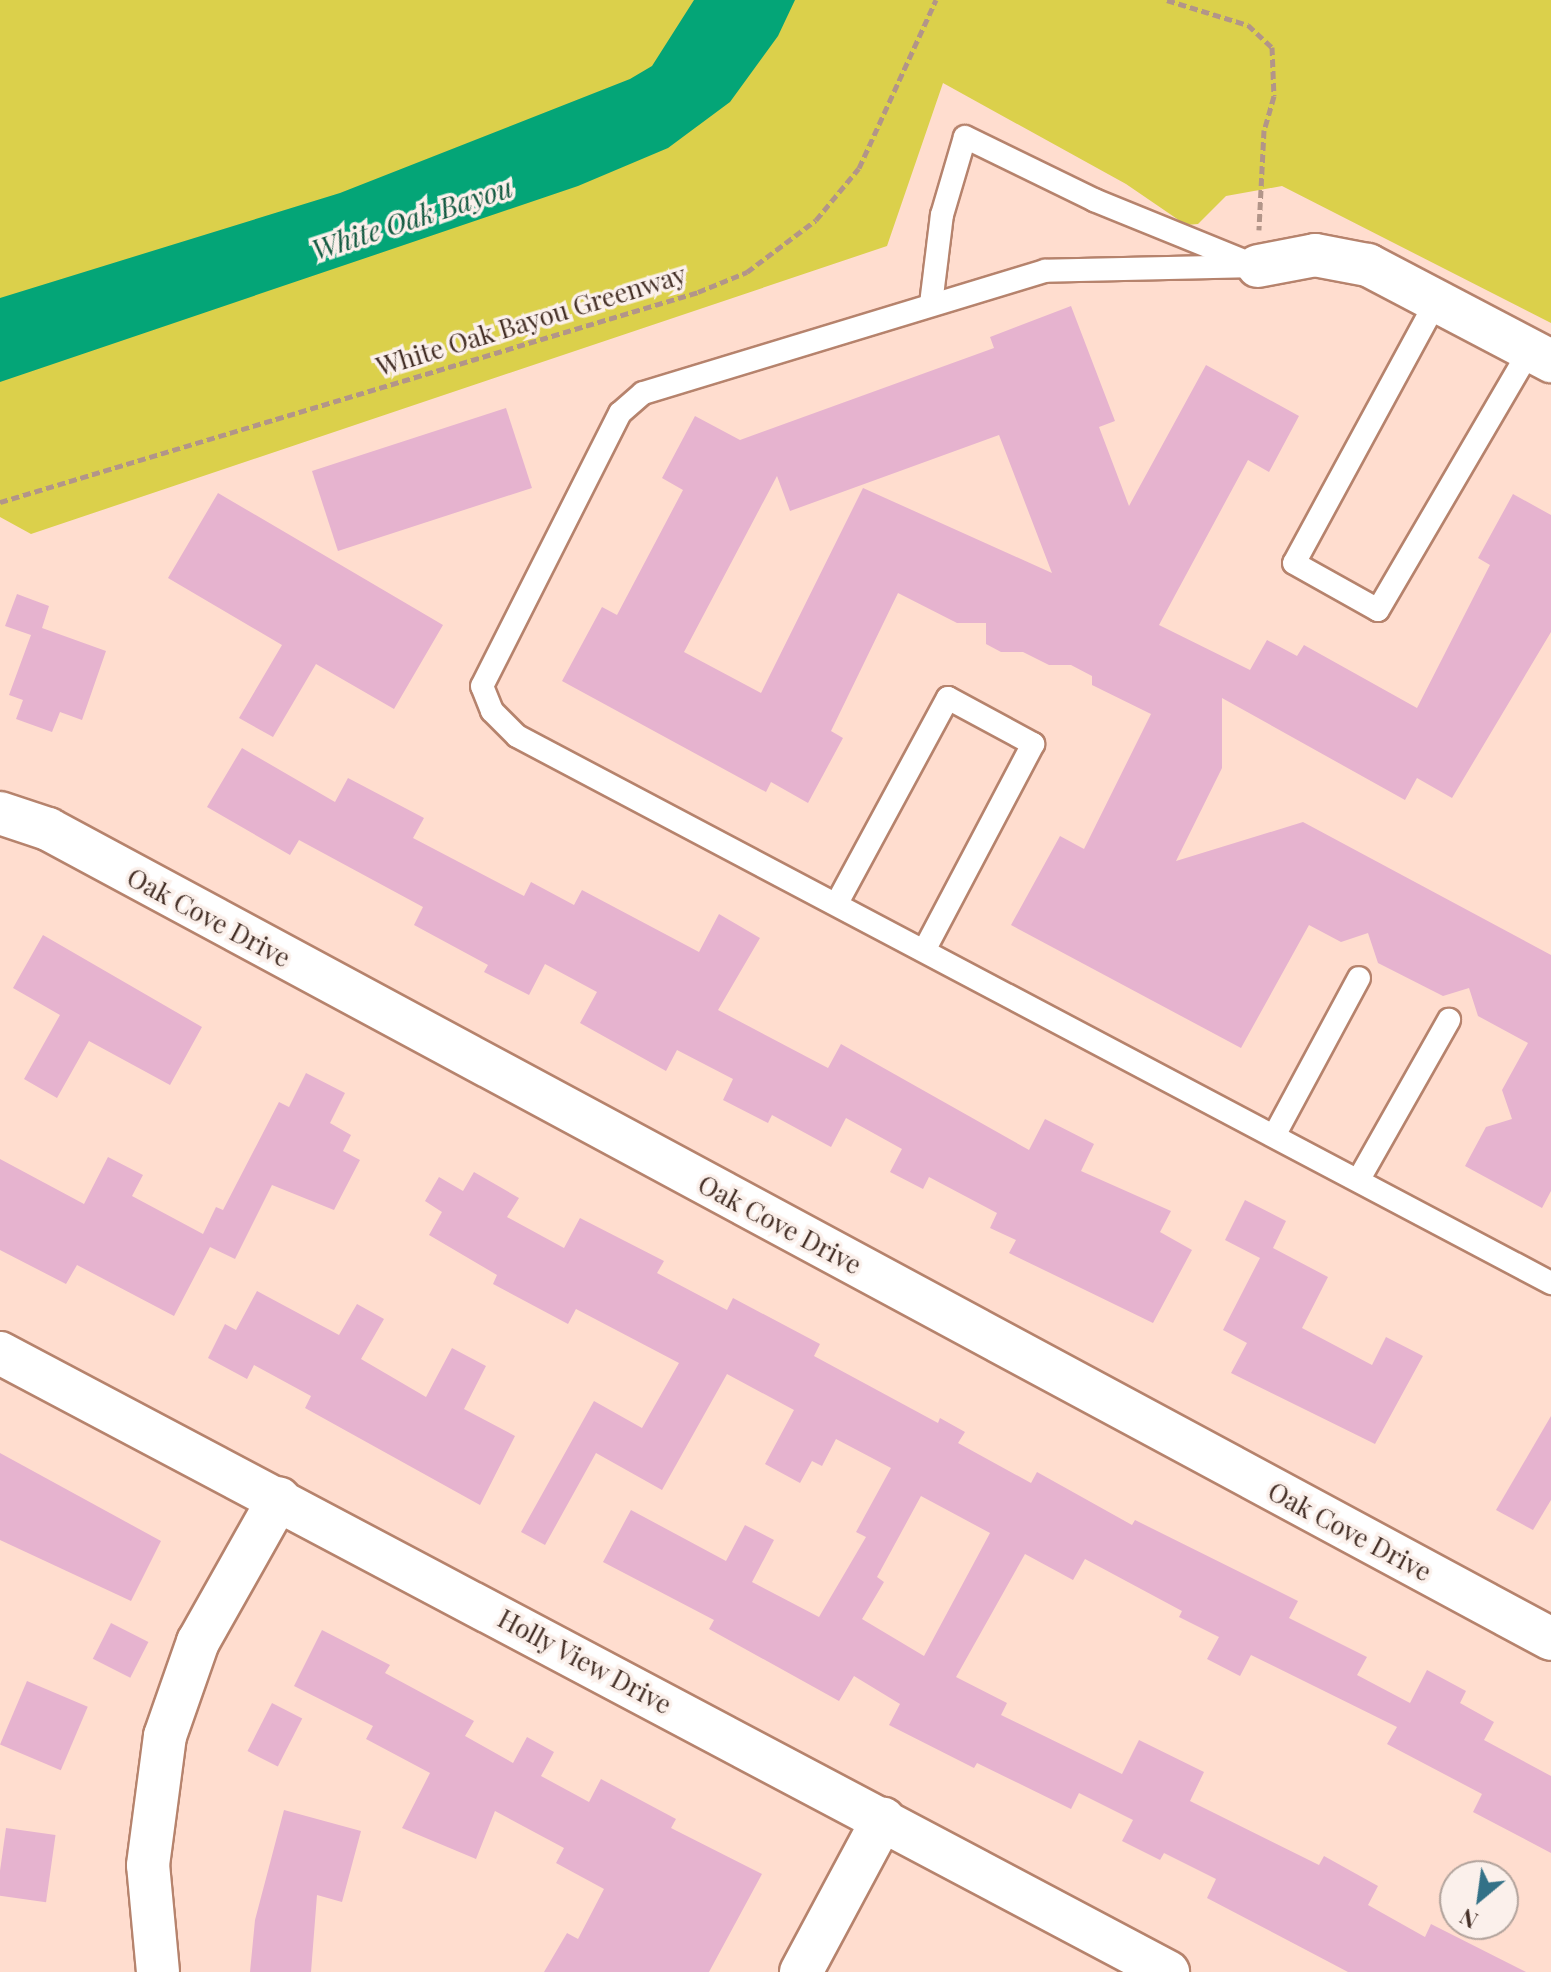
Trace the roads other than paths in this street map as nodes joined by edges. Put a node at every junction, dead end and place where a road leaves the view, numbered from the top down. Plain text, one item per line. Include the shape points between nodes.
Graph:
1 (1258, 266) junction
2 (1437, 300) junction
3 (931, 304) junction
4 (1540, 356) edge
5 (4, 813) edge
6 (837, 903) junction
7 (925, 949) junction
8 (1359, 978) dead end
9 (1449, 1020) dead end
10 (1275, 1134) junction
11 (1359, 1179) junction
12 (1551, 1283) edge
13 (0, 1353) edge
14 (279, 1498) junction
15 (1551, 1639) edge
16 (883, 1819) junction
17 (158, 1972) edge
18 (801, 1972) edge
19 (1168, 1972) edge

1 - 2 street via 1328,258 1368,265
1 - 3 lane via 1045,271
1 - 3 lane via 1094,200 965,137 942,215
2 - 4 street
2 - 4 lane via 1294,563 1378,610
3 - 6 lane via 643,393 620,413 482,686 492,711 517,736
5 - 15 street, Oak Cove Drive via 48,829
6 - 7 lane
6 - 7 lane via 948,698 1033,744
7 - 10 lane
8 - 10 lane
9 - 11 lane
10 - 11 lane
11 - 12 lane
13 - 14 street, Holly View Drive
14 - 16 street, Holly View Drive
14 - 17 street via 198,1642 165,1736 148,1865
16 - 18 street
16 - 19 street, Holly View Drive

